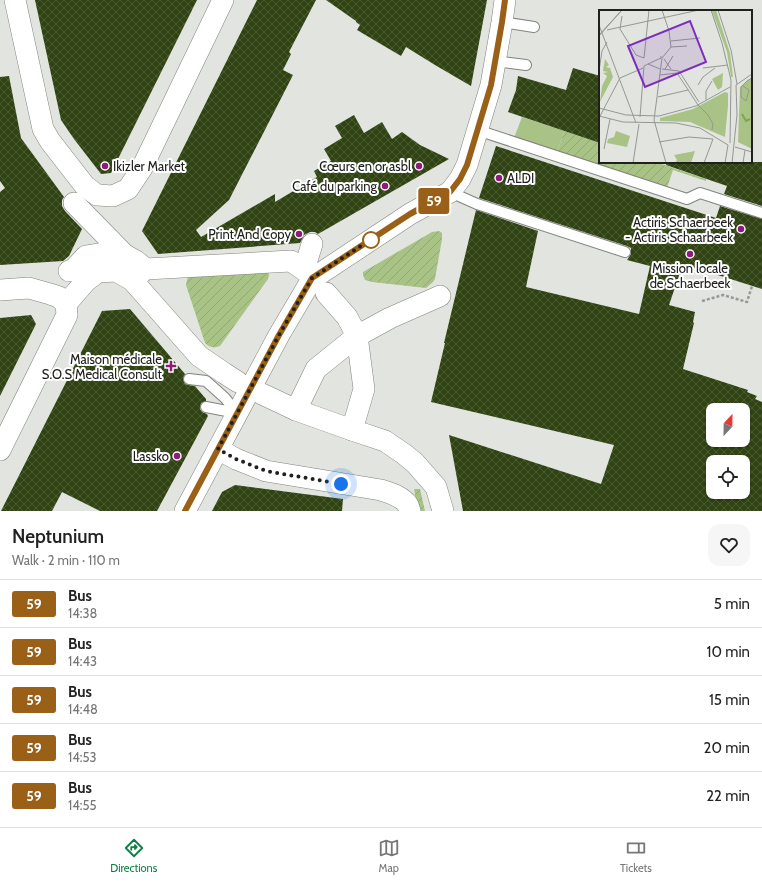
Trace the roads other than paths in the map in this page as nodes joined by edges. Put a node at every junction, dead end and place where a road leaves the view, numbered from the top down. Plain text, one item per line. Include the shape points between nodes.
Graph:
1 (15, 0) edge
2 (223, 0) edge
3 (505, 0) edge
4 (502, 22) junction
5 (534, 27) dead end
6 (495, 61) junction
7 (526, 65) dead end
8 (477, 130) junction
9 (450, 192) junction
10 (74, 203) dead end
11 (762, 213) edge
12 (312, 244) dead end
13 (625, 252) dead end
14 (124, 255) junction
15 (68, 271) dead end
16 (139, 275) junction
17 (0, 290) edge
18 (326, 293) dead end
19 (440, 296) dead end
20 (66, 304) junction
21 (357, 336) junction
22 (189, 379) dead end
23 (238, 382) dead end
24 (262, 394) dead end
25 (206, 406) dead end
26 (296, 410) junction
27 (237, 413) junction
28 (352, 430) junction
29 (218, 449) junction
30 (0, 450) edge
31 (406, 505) edge
32 (185, 511) edge
33 (443, 511) edge

1 - 2 street via 43,129 84,186 97,195 113,196 128,189 142,168
3 - 4 street
4 - 5 lane
4 - 6 street
6 - 7 lane
6 - 8 street via 491,85
8 - 9 street via 467,165
8 - 11 lane via 687,199 700,193
9 - 13 lane via 477,204
9 - 27 street via 410,214 312,278
10 - 14 street
12 - 16 street via 304,270 291,261
14 - 15 street via 104,253 86,256 74,269
14 - 16 street via 136,260
16 - 20 street via 116,271 98,272 86,281
16 - 23 street via 199,356
17 - 20 street via 29,288 50,294
18 - 21 street via 347,317
19 - 21 street
20 - 30 street via 67,315
21 - 26 street via 316,369
21 - 28 street via 364,389
22 - 27 lane via 206,381 226,398
24 - 26 street
25 - 27 lane
26 - 28 street
27 - 29 street
28 - 33 street via 385,441 415,463 436,487
29 - 31 street via 266,471 381,490 392,494
29 - 32 street

